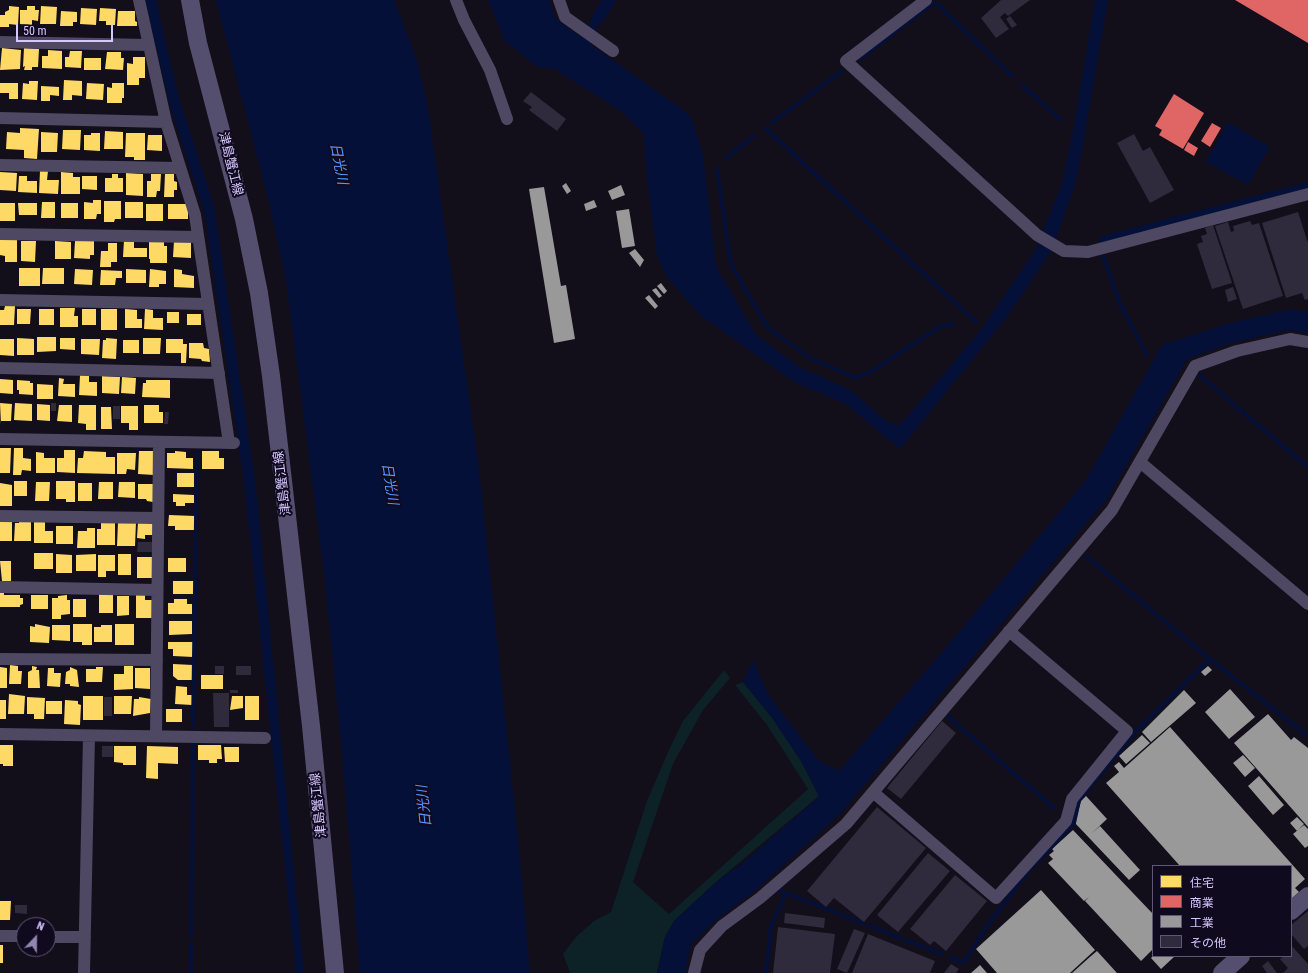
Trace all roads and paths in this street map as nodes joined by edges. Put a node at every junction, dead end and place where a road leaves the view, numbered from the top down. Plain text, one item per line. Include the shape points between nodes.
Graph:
1 (139, 0) edge
2 (190, 0) edge
3 (456, 0) edge
4 (559, 0) edge
5 (926, 0) edge
6 (0, 42) edge
7 (148, 45) junction
8 (613, 51) dead end
9 (0, 118) edge
10 (507, 119) dead end
11 (166, 122) junction
12 (0, 165) edge
13 (180, 168) junction
14 (1308, 194) edge
15 (0, 234) edge
16 (198, 237) junction
17 (0, 300) edge
18 (208, 304) junction
19 (1308, 342) edge
20 (0, 368) edge
21 (219, 373) junction
22 (0, 439) edge
23 (159, 442) junction
24 (1140, 462) junction
25 (0, 516) edge
26 (158, 518) junction
27 (0, 587) edge
28 (158, 590) junction
29 (1308, 604) edge
30 (1010, 631) junction
31 (0, 659) edge
32 (157, 660) junction
33 (0, 734) edge
34 (89, 736) junction
35 (156, 736) junction
36 (266, 738) dead end
37 (873, 792) junction
38 (1308, 896) edge
39 (1292, 910) edge
40 (0, 936) edge
41 (16, 936) edge
42 (56, 937) edge
43 (85, 937) junction
44 (1240, 957) edge
45 (84, 973) edge
46 (335, 973) edge
47 (694, 973) edge
48 (1222, 973) edge

1 - 7 street
2 - 46 main road, 津島蟹江線 via 198,43 244,219 259,293 271,376 311,726
3 - 10 street via 490,70
4 - 8 street via 565,17
5 - 14 street via 846,61 1037,235 1064,251 1088,252
6 - 7 street
7 - 11 street
9 - 11 street
11 - 13 street
12 - 13 street
13 - 16 street via 195,215
15 - 16 street
16 - 18 street
17 - 18 street
18 - 21 street
19 - 24 street via 1290,339 1237,351 1195,366
20 - 21 street
21 - 23 street via 232,443
22 - 23 street
23 - 26 street
24 - 29 street
24 - 30 street via 1112,510
25 - 26 street
26 - 28 street
27 - 28 street
28 - 32 street
30 - 37 street
30 - 37 street via 1127,731 1072,799 1066,821 996,898
31 - 32 street
32 - 35 street
33 - 34 street
34 - 35 street
34 - 43 street
35 - 36 street
37 - 47 street via 846,824 760,898 722,926 700,950
38 - 39 main road
40 - 41 street
42 - 43 street
43 - 45 street
44 - 48 main road

